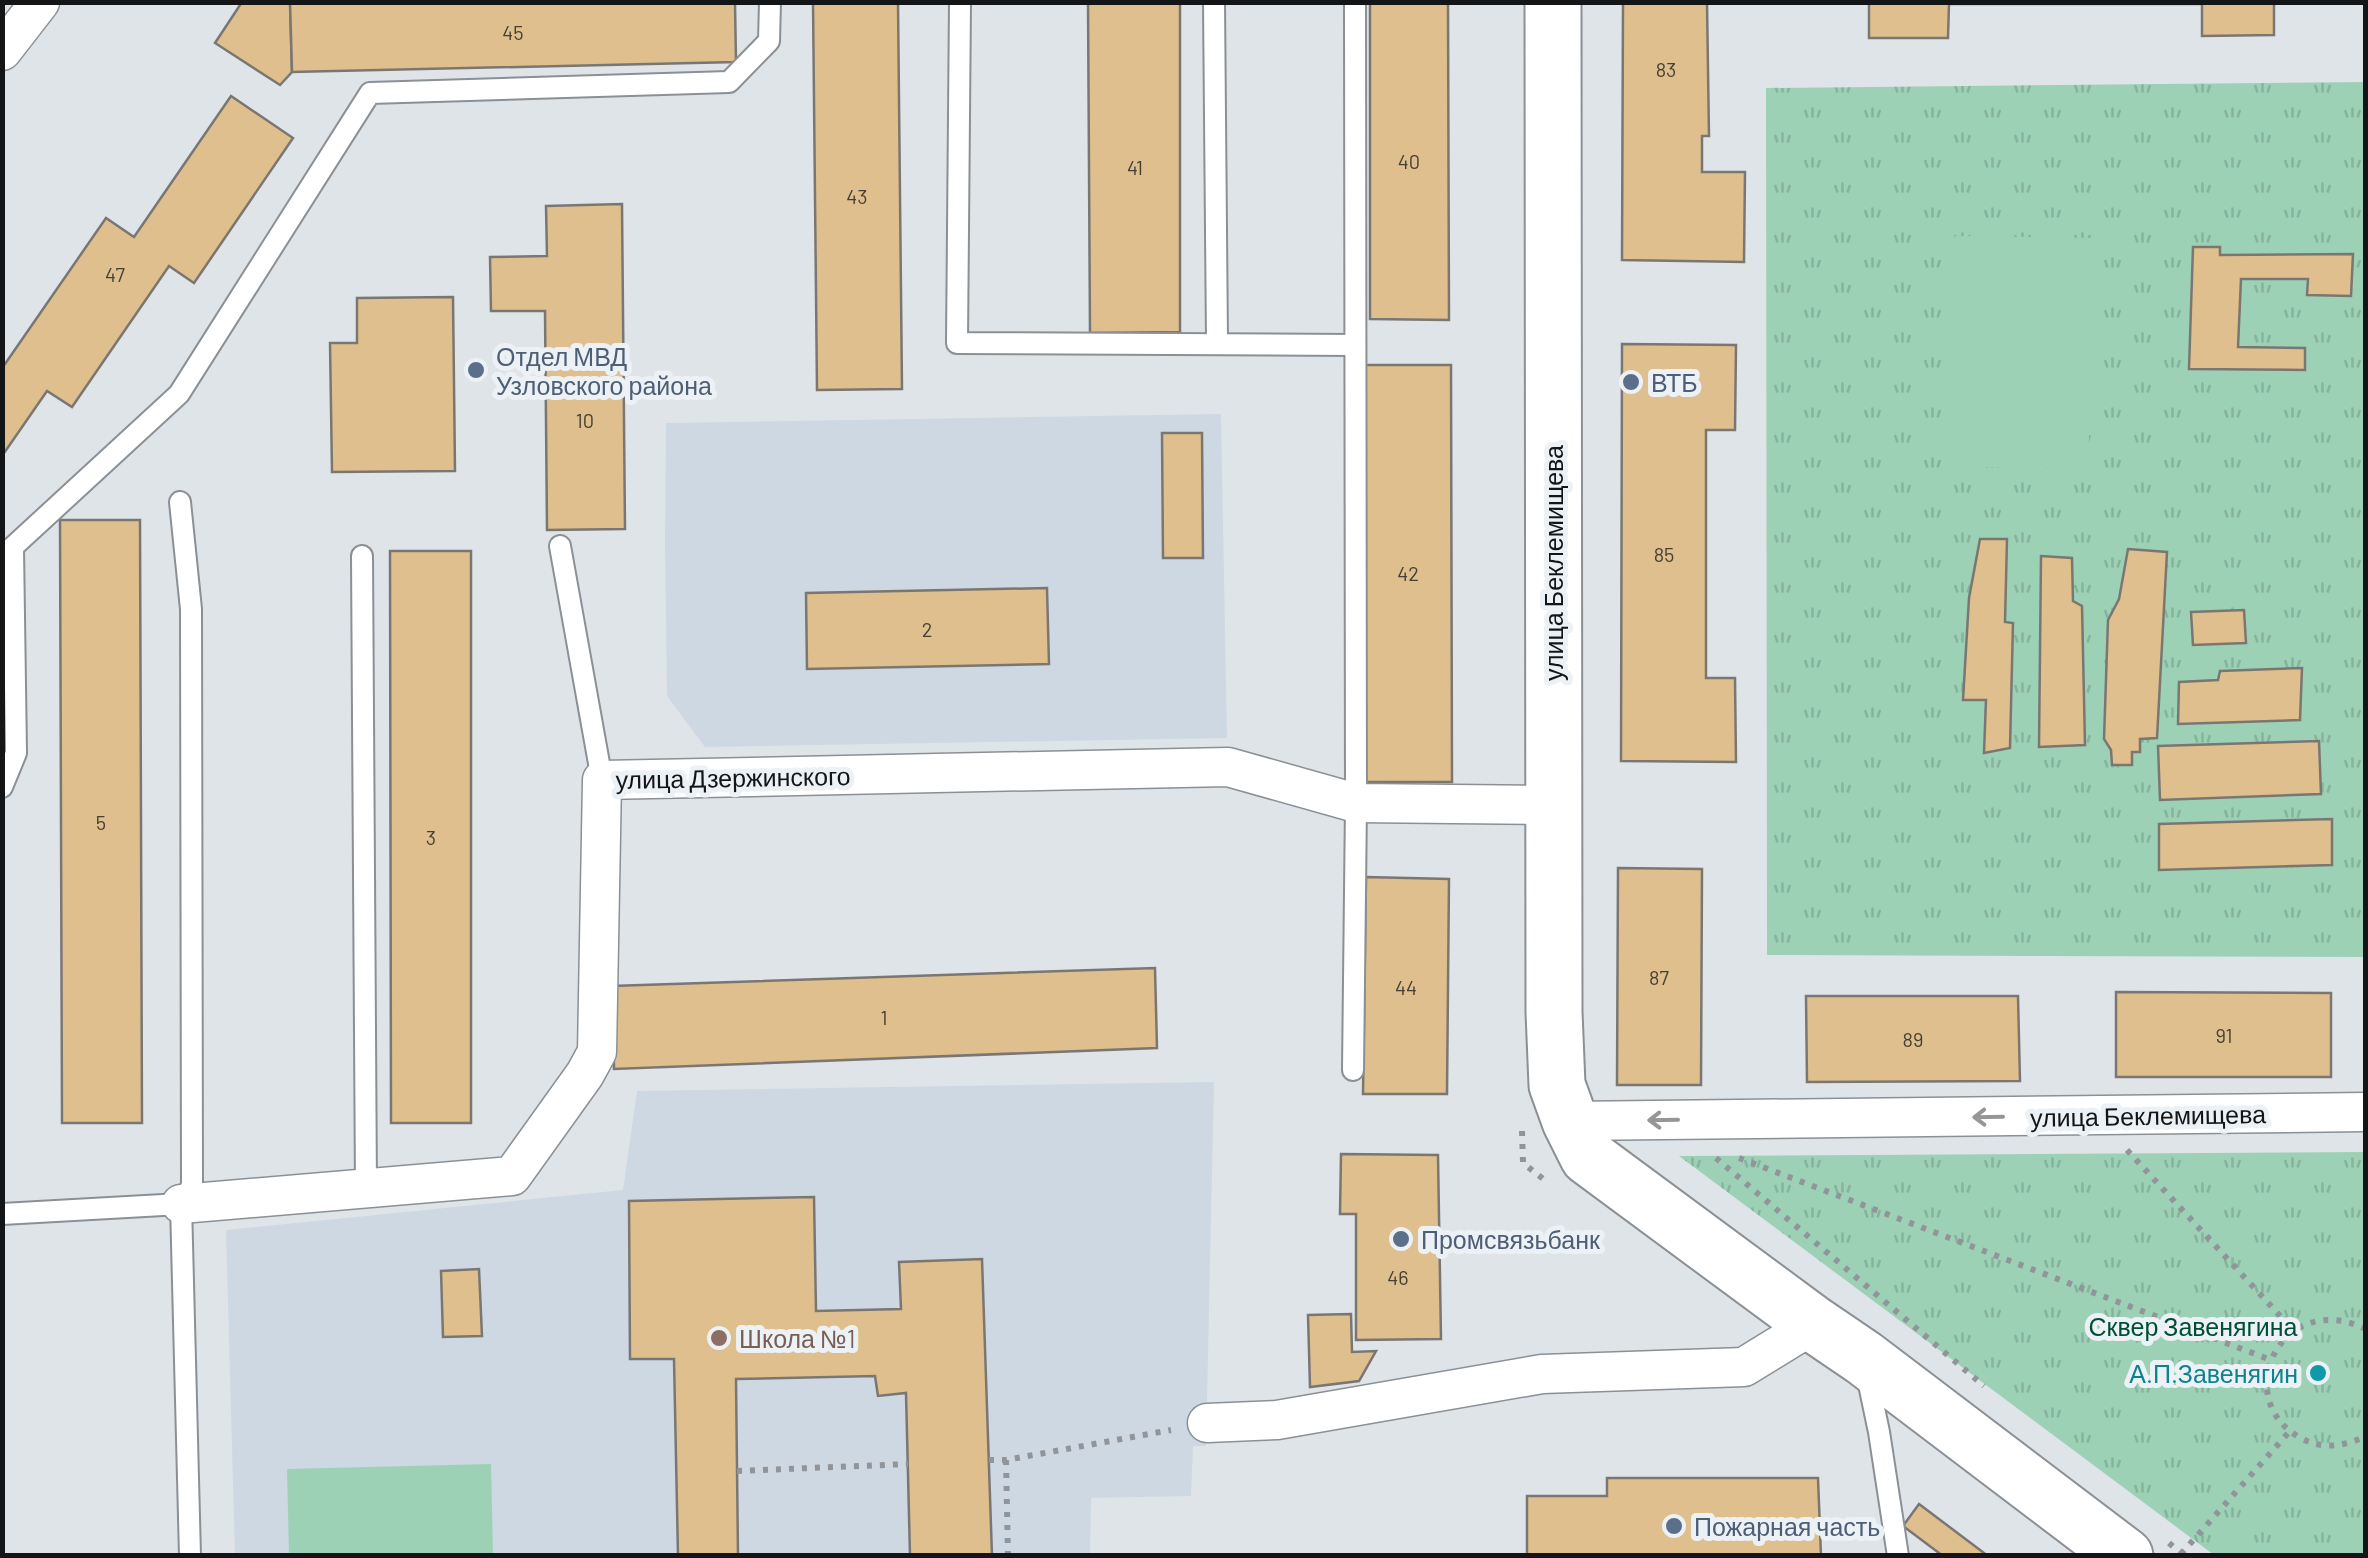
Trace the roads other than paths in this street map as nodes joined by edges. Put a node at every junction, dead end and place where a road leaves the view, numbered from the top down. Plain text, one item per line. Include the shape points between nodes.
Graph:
1 (40, 2) edge
2 (770, 2) edge
3 (960, 2) edge
4 (1214, 2) edge
5 (1355, 2) edge
6 (1553, 2) edge
7 (2, 52) edge
8 (1217, 344) junction
9 (1355, 345) junction
10 (180, 502) dead end
11 (560, 546) dead end
12 (8, 552) edge
13 (362, 556) dead end
14 (602, 780) junction
15 (2, 787) edge
16 (1356, 803) junction
17 (1553, 805) junction
18 (1353, 1070) dead end
19 (2366, 1112) edge
20 (1546, 1123) junction
21 (366, 1190) junction
22 (181, 1204) junction
23 (2, 1214) edge
24 (1814, 1324) junction
25 (1864, 1358) junction
26 (1206, 1423) road end
27 (2145, 1548) edge
28 (190, 1556) edge
29 (1898, 1556) edge

1 - 7 street
2 - 12 lane via 769,41 729,82 370,93 179,394
3 - 8 lane via 957,344
4 - 8 lane
5 - 9 lane
6 - 17 main road, улица Беклемищева
8 - 9 lane
9 - 16 lane
10 - 22 lane via 192,700 192,1186
11 - 14 lane
12 - 15 lane via 16,753
13 - 21 lane
14 - 16 street, улица Дзержинского via 1228,767
14 - 21 street, улица Дзержинского via 596,1052 585,1074 512,1176
16 - 17 street, улица Дзержинского
16 - 18 lane
17 - 20 main road, улица Беклемищева via 1557,1086
19 -> 20 street, улица Беклемищева via 1695,1130
20 - 24 main road, улица Беклемищева
21 - 22 street, улица Дзержинского
22 - 23 lane
22 - 28 lane
24 - 25 main road, улица Беклемищева
24 - 26 street via 1744,1367 1542,1374 1277,1420
25 - 27 main road, улица Беклемищева
25 - 29 lane

